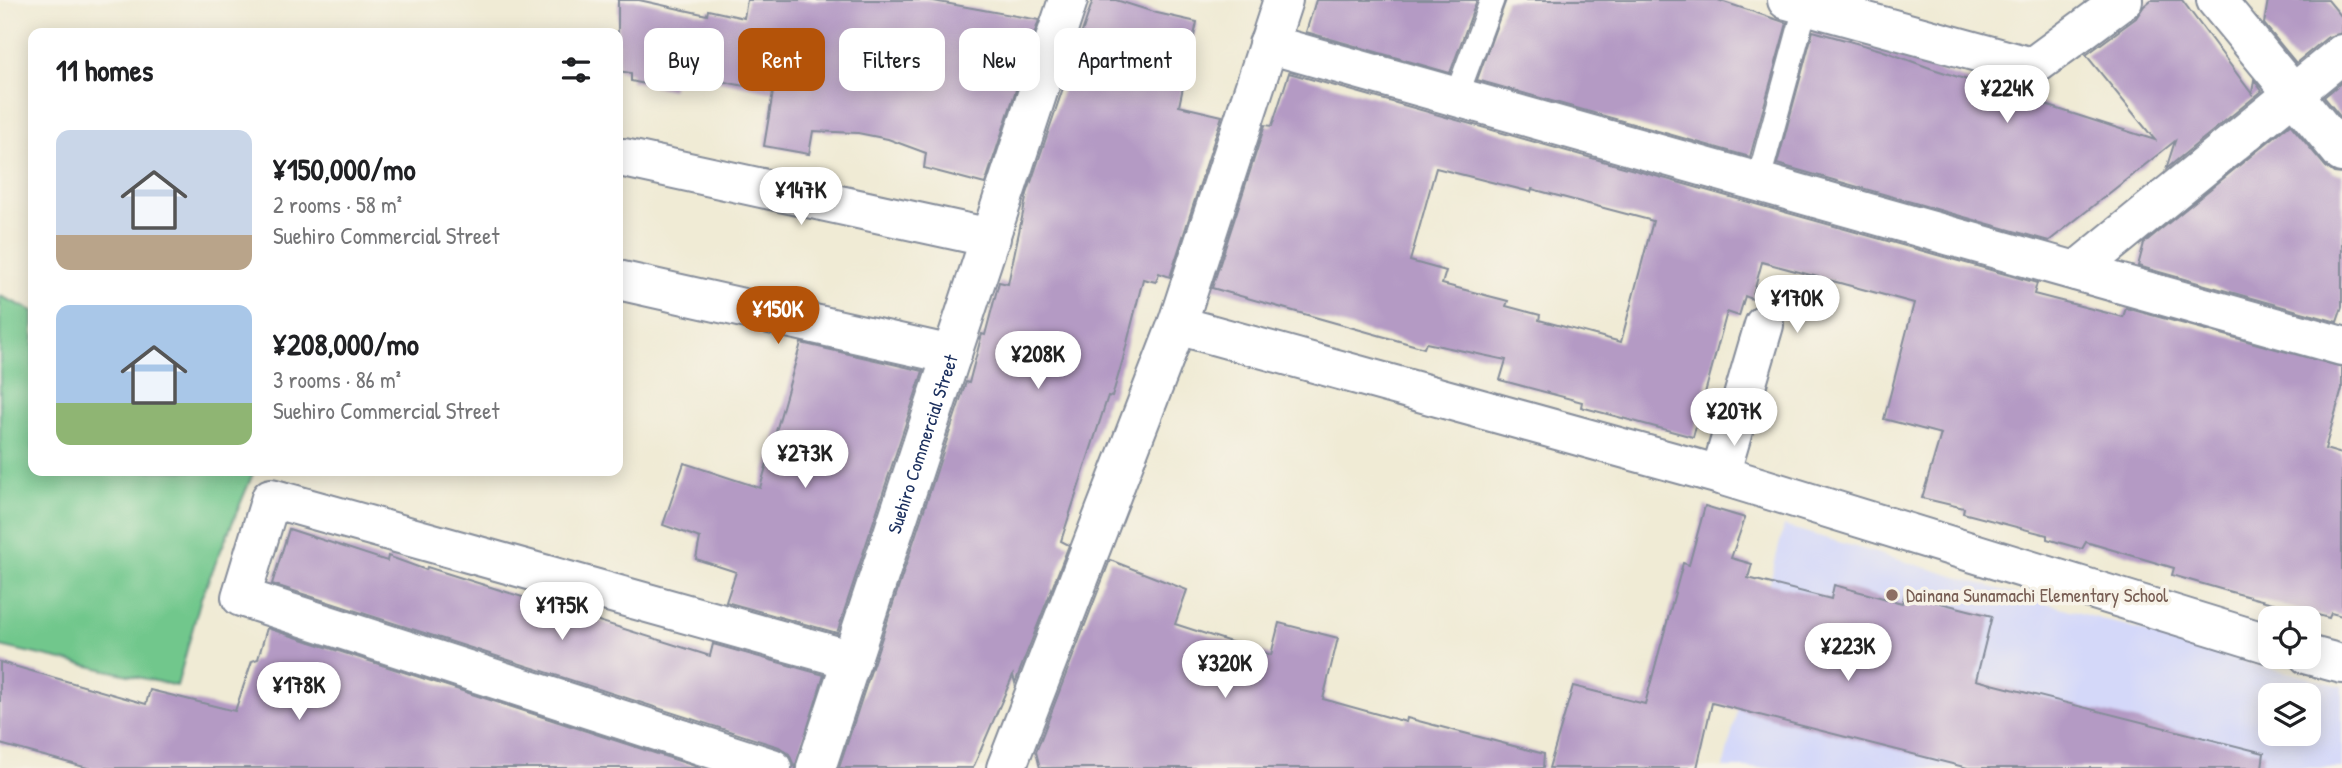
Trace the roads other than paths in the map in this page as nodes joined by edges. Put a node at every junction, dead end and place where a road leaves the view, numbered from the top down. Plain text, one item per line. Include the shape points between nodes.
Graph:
1 (1068, 0) edge
2 (1283, 0) edge
3 (1492, 0) edge
4 (2123, 0) edge
5 (2216, 0) edge
6 (1797, 3) edge
7 (1268, 44) junction
8 (2342, 54) edge
9 (2295, 93) junction
10 (1456, 97) junction
11 (2342, 153) edge
12 (624, 158) dead end
13 (1758, 182) junction
14 (991, 238) junction
15 (2076, 271) junction
16 (623, 281) edge
17 (1177, 325) junction
18 (1764, 326) dead end
19 (2342, 346) edge
20 (952, 355) junction
21 (1720, 475) junction
22 (2258, 640) edge
23 (2321, 658) edge
24 (852, 660) junction
25 (2342, 664) edge
26 (772, 768) edge
27 (816, 768) edge
28 (1006, 768) edge

1 - 14 street, Suehiro Commercial Street
2 - 7 street
3 - 10 lane
4 - 6 street via 2032,67
5 - 9 street
6 - 13 lane
7 - 10 street
7 - 17 street
8 - 9 street
9 - 11 street
9 - 15 street
10 - 13 street
12 - 14 street
13 - 15 street
14 - 20 street, Suehiro Commercial Street
15 - 19 street
16 - 20 street
17 - 21 street
17 - 28 street
18 - 21 street
20 - 24 street, Suehiro Commercial Street
21 - 22 street
23 - 25 street
24 - 26 street via 271,498 241,597
24 - 27 street, Suehiro Commercial Street

